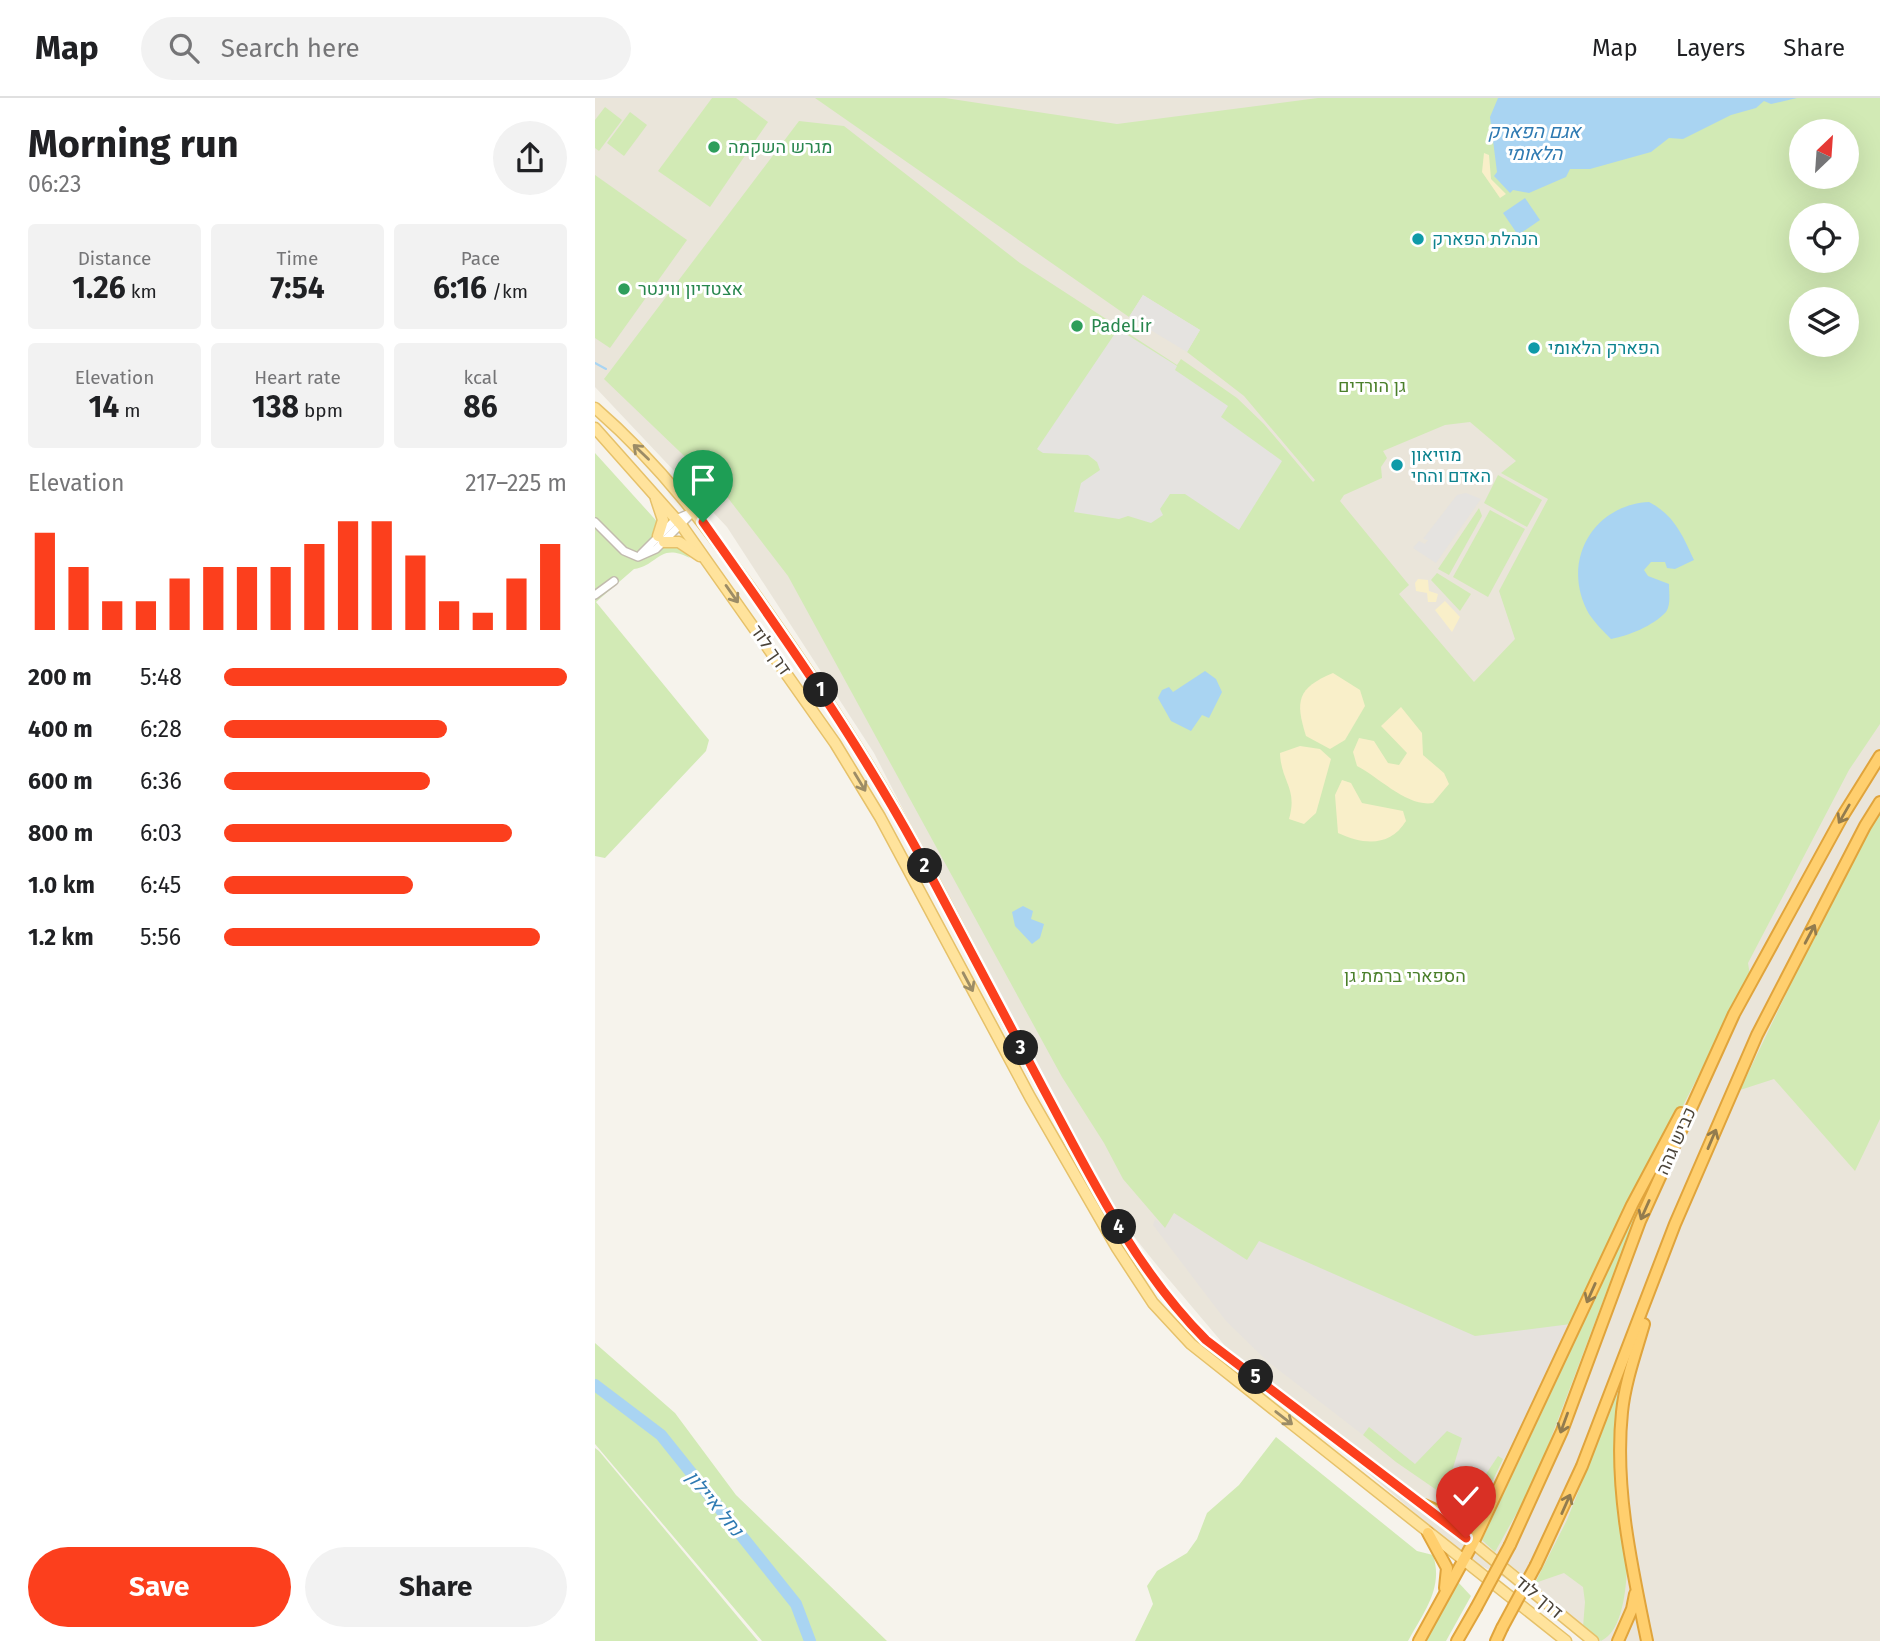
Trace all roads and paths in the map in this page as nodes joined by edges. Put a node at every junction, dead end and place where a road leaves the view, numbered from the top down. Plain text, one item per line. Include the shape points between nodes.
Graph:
1 (595, 408) edge
2 (595, 428) edge
3 (653, 492) junction
4 (694, 511) junction
5 (595, 522) edge
6 (679, 522) junction
7 (661, 539) junction
8 (712, 566) junction
9 (614, 581) dead end
10 (595, 595) edge
11 (1880, 756) edge
12 (1880, 802) edge
13 (1734, 1014) junction
14 (1675, 1224) junction
15 (1534, 1416) junction
16 (1424, 1505) junction
17 (1428, 1533) junction
18 (1473, 1543) junction
19 (1464, 1560) junction
20 (1635, 1581) junction
21 (1442, 1598) junction
22 (1419, 1641) edge
23 (1457, 1641) edge
24 (1496, 1641) edge
25 (1566, 1641) edge
26 (1593, 1641) edge
27 (1618, 1641) edge
28 (1647, 1641) edge

4 -> 1 main road, דרך לוד
2 - 3 main road, דרך לוד
3 - 6 main road, דרך לוד
3 - 7 main road via 663,520
4 - 6 street
4 - 16 main road, דרך לוד via 813,677 877,780 1093,1184 1176,1310 1206,1340
5 - 7 street via 627,554 638,557
6 - 7 street
6 - 8 main road, דרך לוד
7 - 8 main road via 684,544
8 -> 17 main road, דרך לוד via 861,784 1030,1097 1153,1303 1191,1344
9 - 10 street
11 -> 13 highway, כביש גהה
14 -> 12 highway, כביש גהה via 1757,1035
13 -> 15 highway via 1632,1205
13 -> 23 highway, כביש גהה, bridge via 1640,1221 1562,1430 1510,1545
14 - 20 highway via 1622,1409 1621,1479
24 -> 14 highway, כביש גהה, bridge via 1559,1521
15 - 16 highway via 1478,1517 1465,1523
15 - 18 highway
16 - 18 main road, דרך לוד
17 - 19 main road, דרך לוד
17 - 21 highway via 1447,1568
18 - 19 highway
18 - 26 main road, דרך לוד
19 - 21 highway
19 - 25 main road, דרך לוד
20 - 27 highway via 1632,1609
20 - 28 highway
21 - 22 highway

